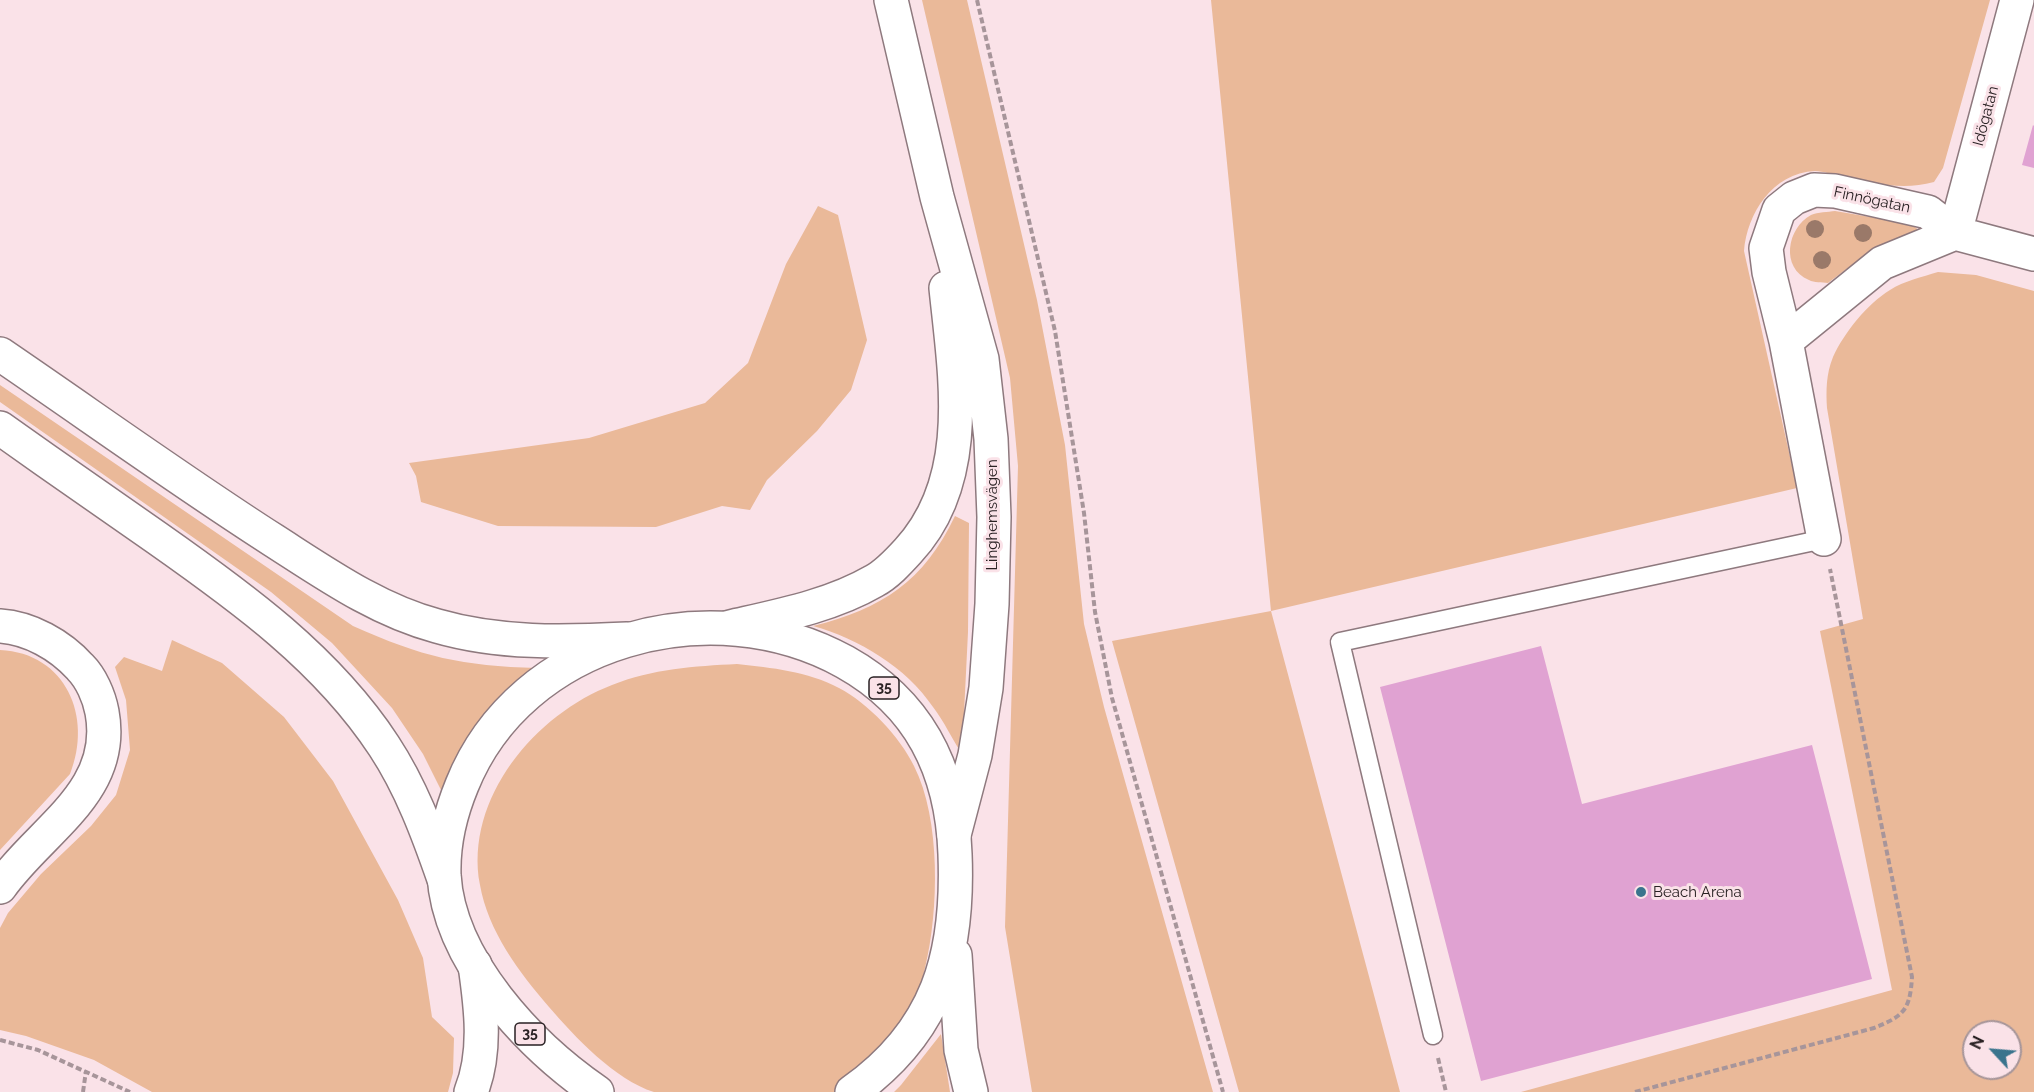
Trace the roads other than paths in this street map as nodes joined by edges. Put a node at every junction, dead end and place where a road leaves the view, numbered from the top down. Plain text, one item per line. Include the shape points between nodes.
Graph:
1 (891, 0) edge
2 (2017, 0) edge
3 (937, 197) junction
4 (1955, 233) junction
5 (2034, 255) edge
6 (1786, 341) junction
7 (0, 354) edge
8 (0, 428) edge
9 (1824, 539) joint
10 (0, 626) edge
11 (730, 627) junction
12 (627, 639) junction
13 (954, 835) junction
14 (444, 879) junction
15 (0, 886) edge
16 (954, 932) junction
17 (475, 965) junction
18 (1433, 1035) road end
19 (471, 1092) edge
20 (597, 1092) edge
21 (852, 1092) edge
22 (971, 1092) edge

1 - 3 main road, Linghemsvägen
2 - 4 main road, Idögatan
3 - 11 main road, Linghemsvägen via 956,405 952,463 933,518 919,539 875,581 826,602
3 - 13 main road, Linghemsvägen via 982,359 994,517 986,688 975,755
4 - 5 main road, Finnögatan
4 - 6 main road via 1882,263
4 - 6 main road, Finnögatan via 1928,212 1897,204 1835,191 1814,190 1794,198 1779,210 1766,248
6 - 9 main road, Finnögatan
7 - 12 main road via 247,523 349,588 399,613 438,627 498,637
8 - 14 main road via 208,574 278,628 331,679 365,718 402,774
9 - 18 lane via 1340,642
10 - 15 main road via 42,638 69,655 88,675 101,706 105,729 101,758 91,784
11 - 12 main road, 35 via 679,628
11 - 13 main road, 35 via 782,636 812,647 864,673 885,689 924,735 936,759
12 - 14 main road, 35 via 589,655 536,688 484,742 452,810 444,849
13 - 16 main road, 35
14 - 17 main road, 35 via 449,902
16 - 21 main road, 35 via 943,972 920,1021 890,1061
16 - 22 main road, 35 via 962,1050
17 - 19 main road via 482,1014 481,1044
17 - 20 main road, 35 via 517,1022

